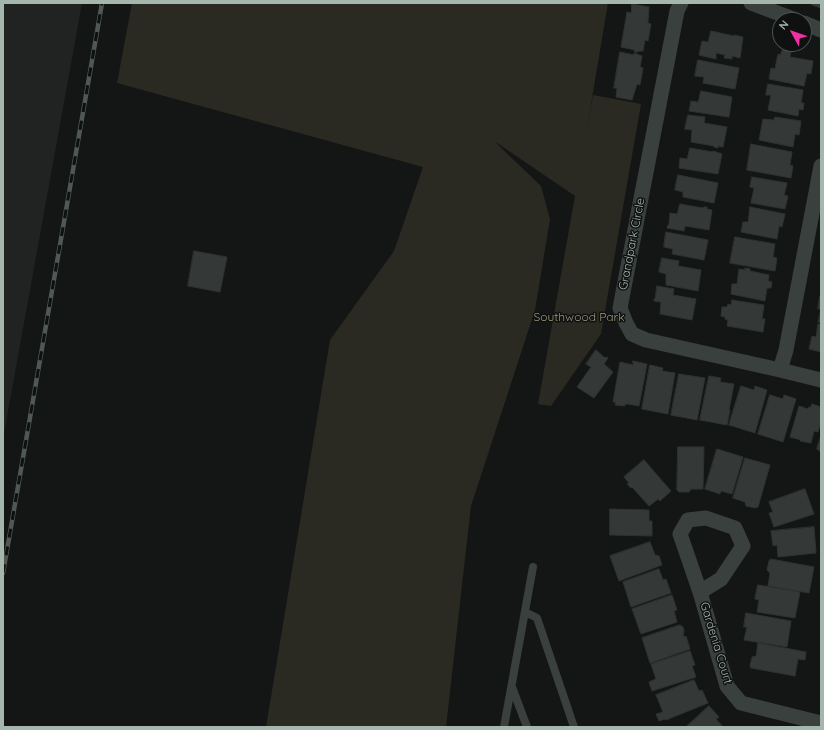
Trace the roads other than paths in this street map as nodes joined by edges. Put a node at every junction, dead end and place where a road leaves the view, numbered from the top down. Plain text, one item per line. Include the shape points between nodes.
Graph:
1 (681, 3) edge
2 (751, 3) edge
3 (775, 12) edge
4 (821, 166) edge
5 (780, 370) junction
6 (821, 380) edge
7 (533, 567) dead end
8 (700, 592) junction
9 (525, 612) junction
10 (512, 686) junction
11 (821, 723) edge
12 (504, 727) edge
13 (527, 727) edge
14 (574, 727) edge

1 - 5 street, Grandpark Circle via 677,11 620,308 632,334 646,340
2 - 3 street
4 - 5 street
5 - 6 street, Grandpark Circle
7 - 9 lane
8 - 8 street, Gardenia Court via 721,579 743,546 735,528 706,518 688,520 680,534
8 - 11 street, Gardenia Court via 727,686 741,703
9 - 10 lane
9 - 14 lane via 537,618
10 - 12 lane
10 - 13 lane

